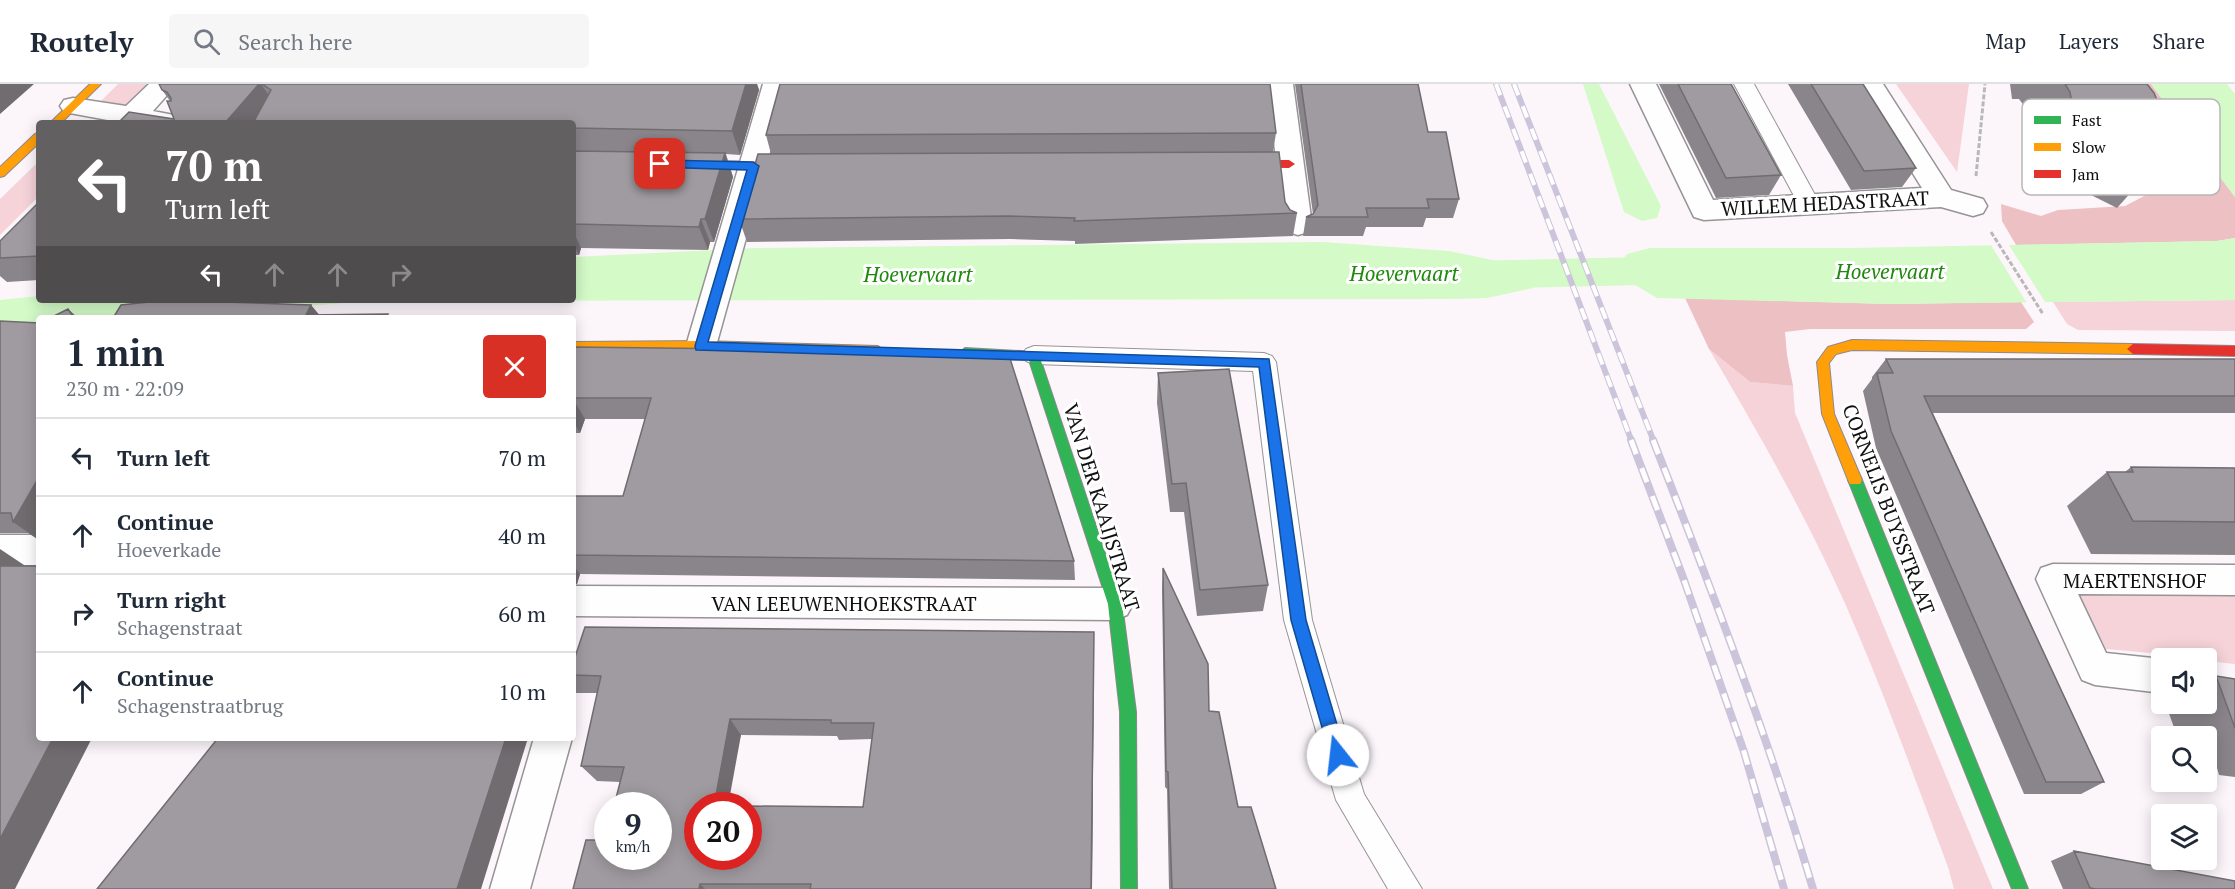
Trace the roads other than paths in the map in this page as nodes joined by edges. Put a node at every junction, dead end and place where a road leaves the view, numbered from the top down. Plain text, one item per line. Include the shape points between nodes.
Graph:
1 (96, 84) edge
2 (164, 84) edge
3 (776, 84) edge
4 (1280, 84) edge
5 (1643, 84) edge
6 (1744, 84) edge
7 (1870, 84) edge
8 (64, 115) edge
9 (128, 120) edge
10 (36, 140) edge
11 (672, 164) edge
12 (1217, 164) edge
13 (1289, 164) junction
14 (753, 166) junction
15 (813, 166) edge
16 (0, 173) edge
17 (1941, 197) junction
18 (1809, 204) junction
19 (1973, 206) road end
20 (1298, 225) edge
21 (701, 346) junction
22 (576, 347) edge
23 (891, 351) edge
24 (2235, 351) edge
25 (951, 353) edge
26 (1034, 355) junction
27 (0, 550) edge
28 (36, 550) edge
29 (2235, 580) edge
30 (583, 601) edge
31 (1115, 604) junction
32 (583, 635) edge
33 (2151, 675) edge
34 (552, 741) edge
35 (510, 889) edge
36 (1129, 889) edge
37 (1406, 889) edge
38 (2020, 889) edge

1 - 8 street
2 - 9 street
3 - 14 street
4 - 13 street
5 - 18 street, WILLEM HEDASTRAAT via 1704,210
6 - 18 lane
7 - 17 street, WILLEM HEDASTRAAT
8 - 9 street
10 - 16 street
11 - 14 street
12 - 13 street
13 - 20 street
14 - 15 street
14 - 21 street
17 - 18 street, WILLEM HEDASTRAAT
17 - 19 street, WILLEM HEDASTRAAT
21 - 22 street
21 - 23 street
24 - 38 street, CORNELIS BUYSSTRAAT via 1852,345 1832,350 1822,363 1828,414
25 - 26 street
26 - 31 street, VAN DER KAAIJSTRAAT
26 - 37 lane via 1264,362 1298,620 1352,800
27 - 28 street
29 - 33 street, MAERTENSHOF via 2053,579 2095,668
30 - 31 street, VAN LEEUWENHOEKSTRAAT
30 - 32 street
31 - 36 street, VAN DER KAAIJSTRAAT via 1128,712
34 - 35 street

